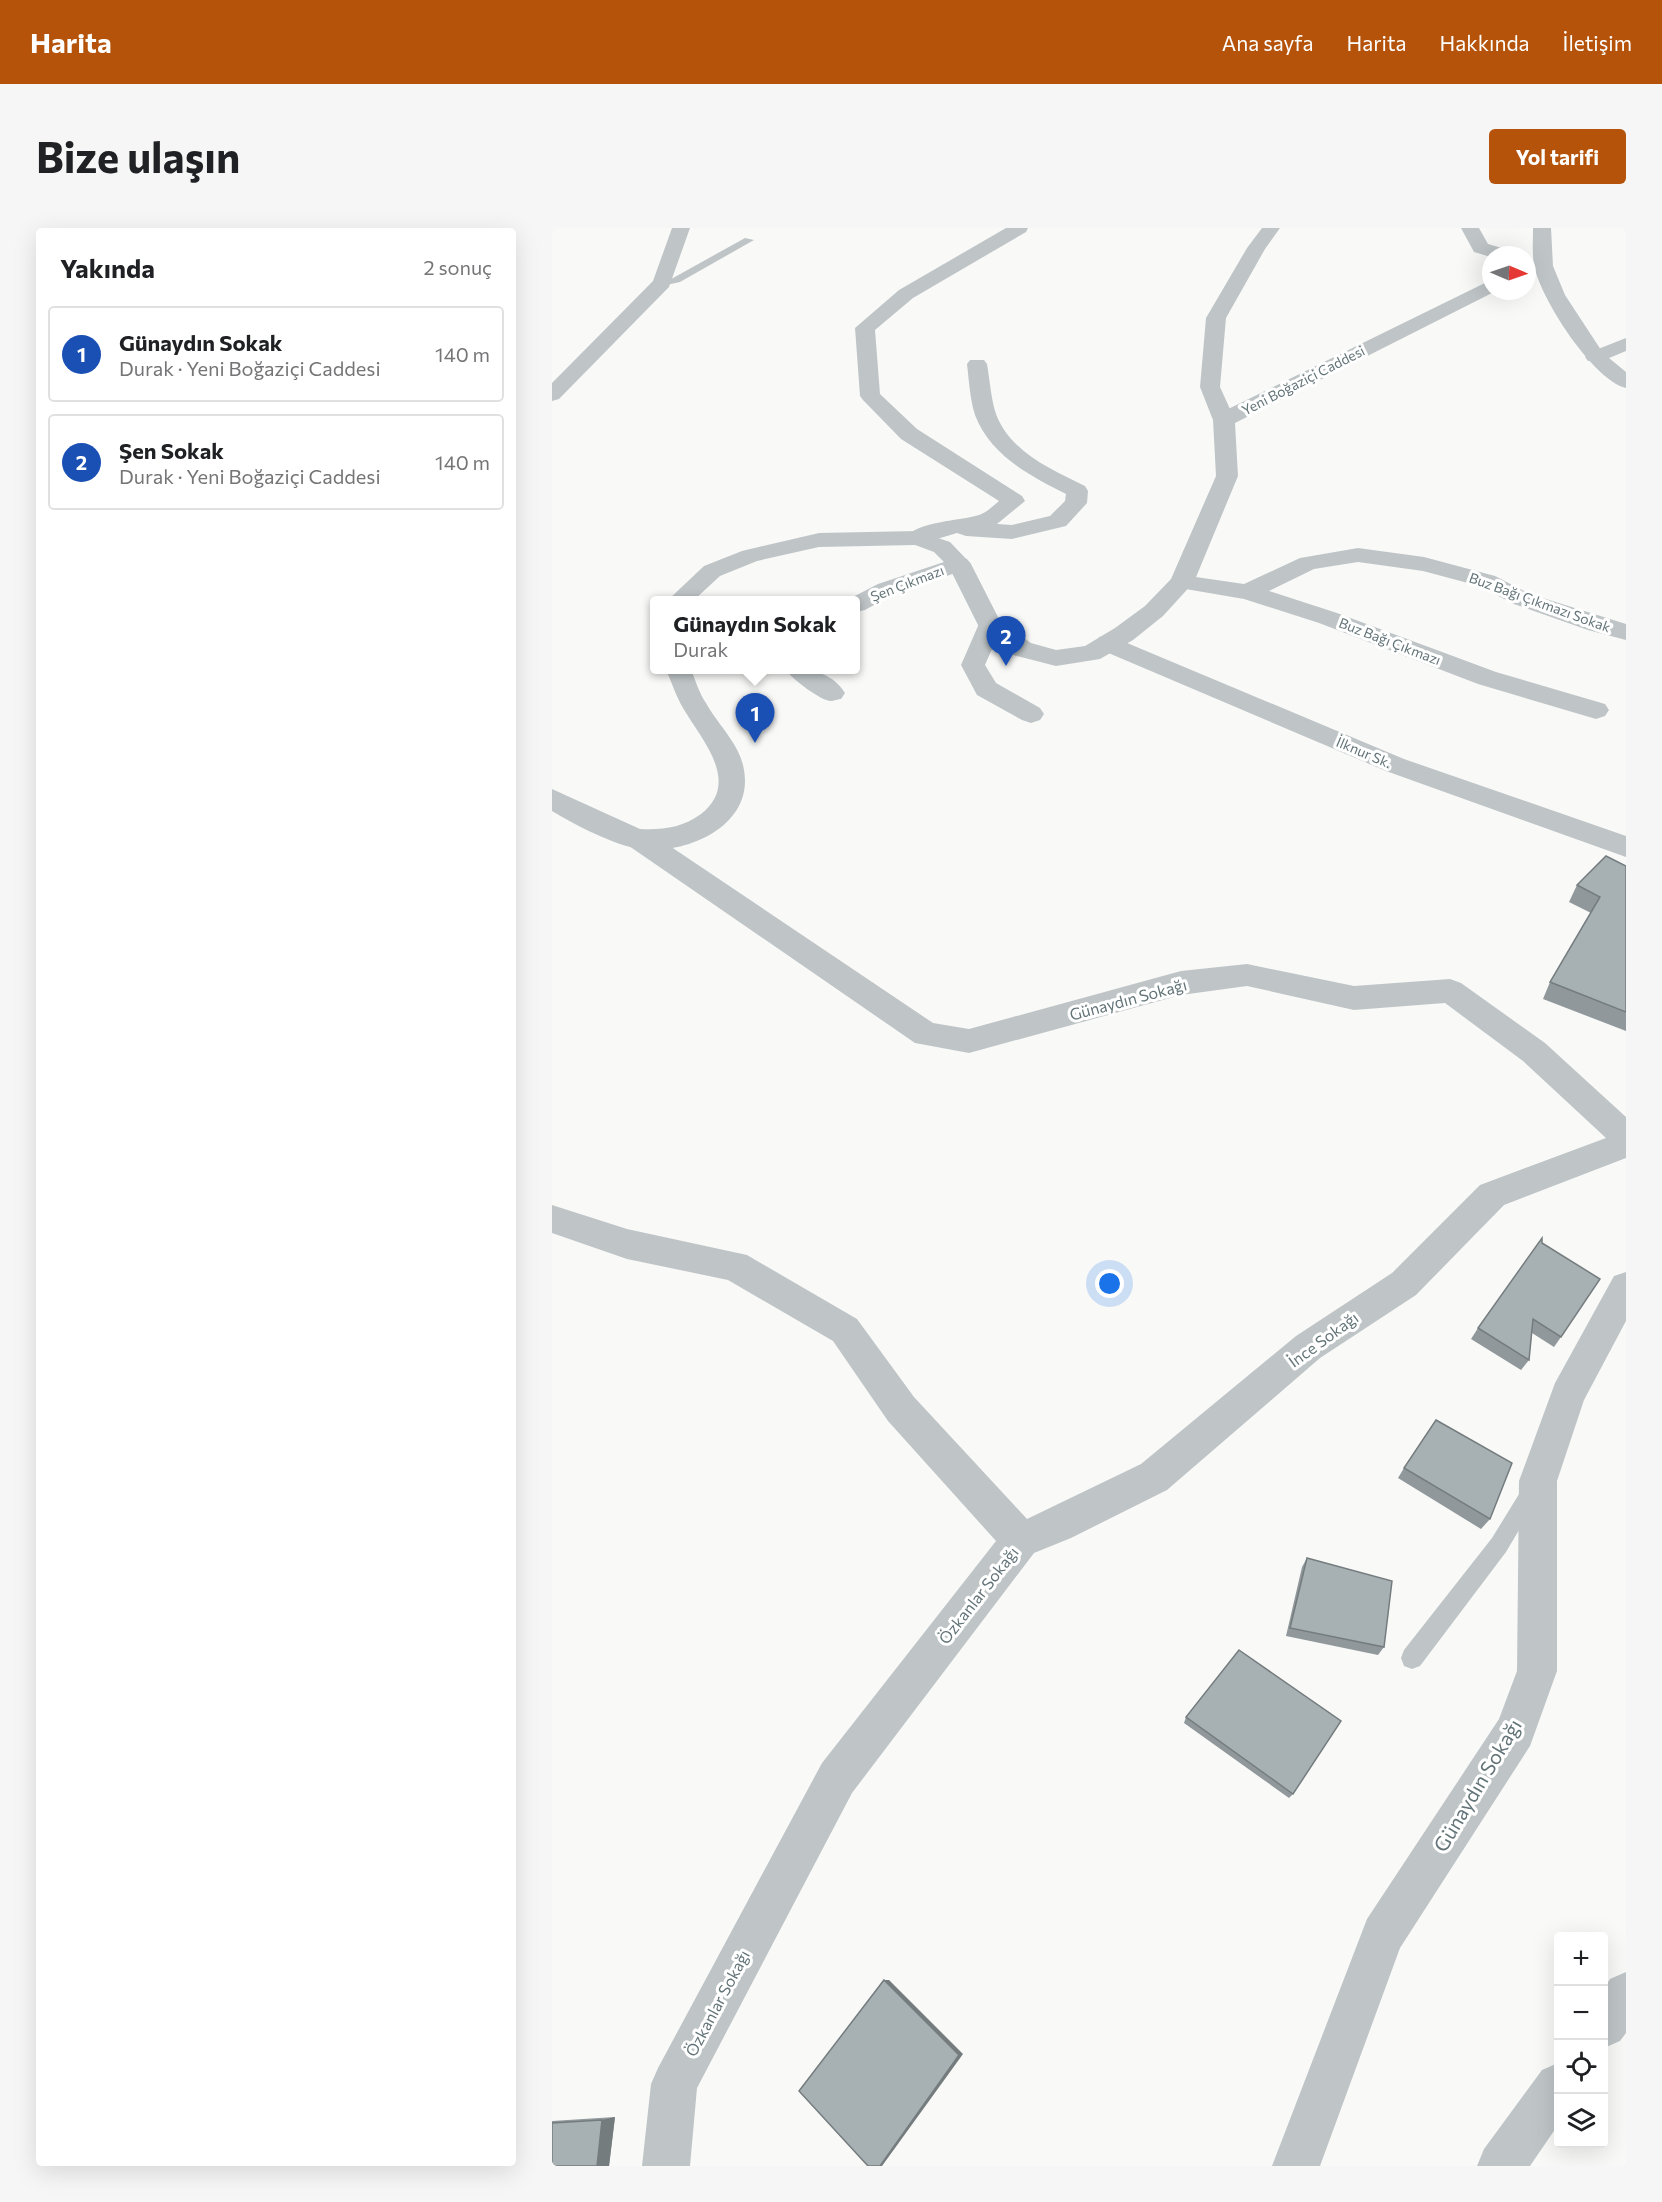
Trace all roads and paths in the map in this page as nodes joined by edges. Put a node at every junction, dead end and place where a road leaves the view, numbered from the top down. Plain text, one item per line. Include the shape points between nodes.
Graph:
1 (681, 228) edge
2 (1019, 228) edge
3 (1271, 228) edge
4 (1470, 228) edge
5 (1542, 228) edge
6 (750, 240) dead end
7 (1482, 248) edge
8 (1536, 253) edge
9 (1536, 270) edge
10 (662, 283) junction
11 (1482, 291) edge
12 (1626, 344) edge
13 (1595, 357) junction
14 (977, 364) dead end
15 (1626, 381) edge
16 (552, 395) edge
17 (1224, 420) junction
18 (944, 528) junction
19 (916, 538) junction
20 (959, 564) junction
21 (1182, 582) junction
22 (1247, 592) junction
23 (684, 596) edge
24 (860, 602) edge
25 (990, 626) junction
26 (1626, 632) edge
27 (1108, 644) junction
28 (681, 674) edge
29 (806, 674) edge
30 (832, 693) dead end
31 (1596, 710) dead end
32 (1031, 714) dead end
33 (552, 798) edge
34 (639, 839) junction
35 (1626, 847) edge
36 (1626, 1137) edge
37 (1626, 1144) edge
38 (552, 1218) edge
39 (1626, 1287) edge
40 (1538, 1481) junction
41 (1021, 1540) junction
42 (1412, 1658) dead end
43 (1626, 1995) edge
44 (1608, 2020) edge
45 (1554, 2092) edge
46 (666, 2166) edge
47 (1296, 2166) edge
48 (1501, 2166) edge

1 - 10 street
2 - 18 street via 906,294 864,328 870,396 909,434 1014,501 988,520
3 - 17 street via 1216,318 1210,387
4 - 7 street
5 - 8 street
6 - 10 lane via 676,280
9 - 13 street
10 - 16 street
11 - 17 street, Yeni Boğaziçi Caddesi
12 - 13 street
13 - 15 street
14 - 18 street via 986,415 1003,444 1039,472 1077,491 1076,503 1058,521 1012,532
17 - 21 street, Yeni Boğaziçi Caddesi via 1227,476
18 - 19 street
19 - 20 street, Yeni Boğaziçi Caddesi via 942,547
19 - 23 street, Yeni Boğaziçi Caddesi via 819,540 750,555 712,571
20 - 24 street, Şen Çıkmazı via 886,589
20 - 25 street, Yeni Boğaziçi Caddesi
21 - 22 street, Buz Bağı Çıkmazı
21 - 27 street, Yeni Boğaziçi Caddesi via 1154,610
22 - 26 street, Buz Bağı Çıkmazı Sokak via 1308,563 1358,555 1424,564 1487,581 1522,599
22 - 31 street, Buz Bağı Çıkmazı via 1487,678
25 - 27 street, Yeni Boğaziçi Caddesi via 1023,649 1056,658 1091,653
25 - 32 street via 974,665 986,689
27 - 35 street, İlknur Sk. via 1395,765
28 - 34 street via 691,700 718,739 731,769 732,791 723,810 701,830 674,837
29 - 30 street
33 - 34 street via 569,810
34 - 36 street, Günaydın Sokağı via 926,1034 969,1041 1182,983 1247,975 1354,998 1450,992 1534,1052
37 - 41 street, İnce Sokağı via 1492,1196 1404,1284 1308,1347 1154,1477
38 - 41 street, Özkanlar Sokağı via 627,1244 735,1266 845,1330 901,1409
39 - 40 street, Günaydın Sokağı via 1568,1395
40 - 42 lane via 1499,1545
40 - 47 street, Günaydın Sokağı via 1537,1671 1515,1731 1383,1935
41 - 46 street, Özkanlar Sokağı via 837,1778 674,2084
43 - 44 street
45 - 48 street

